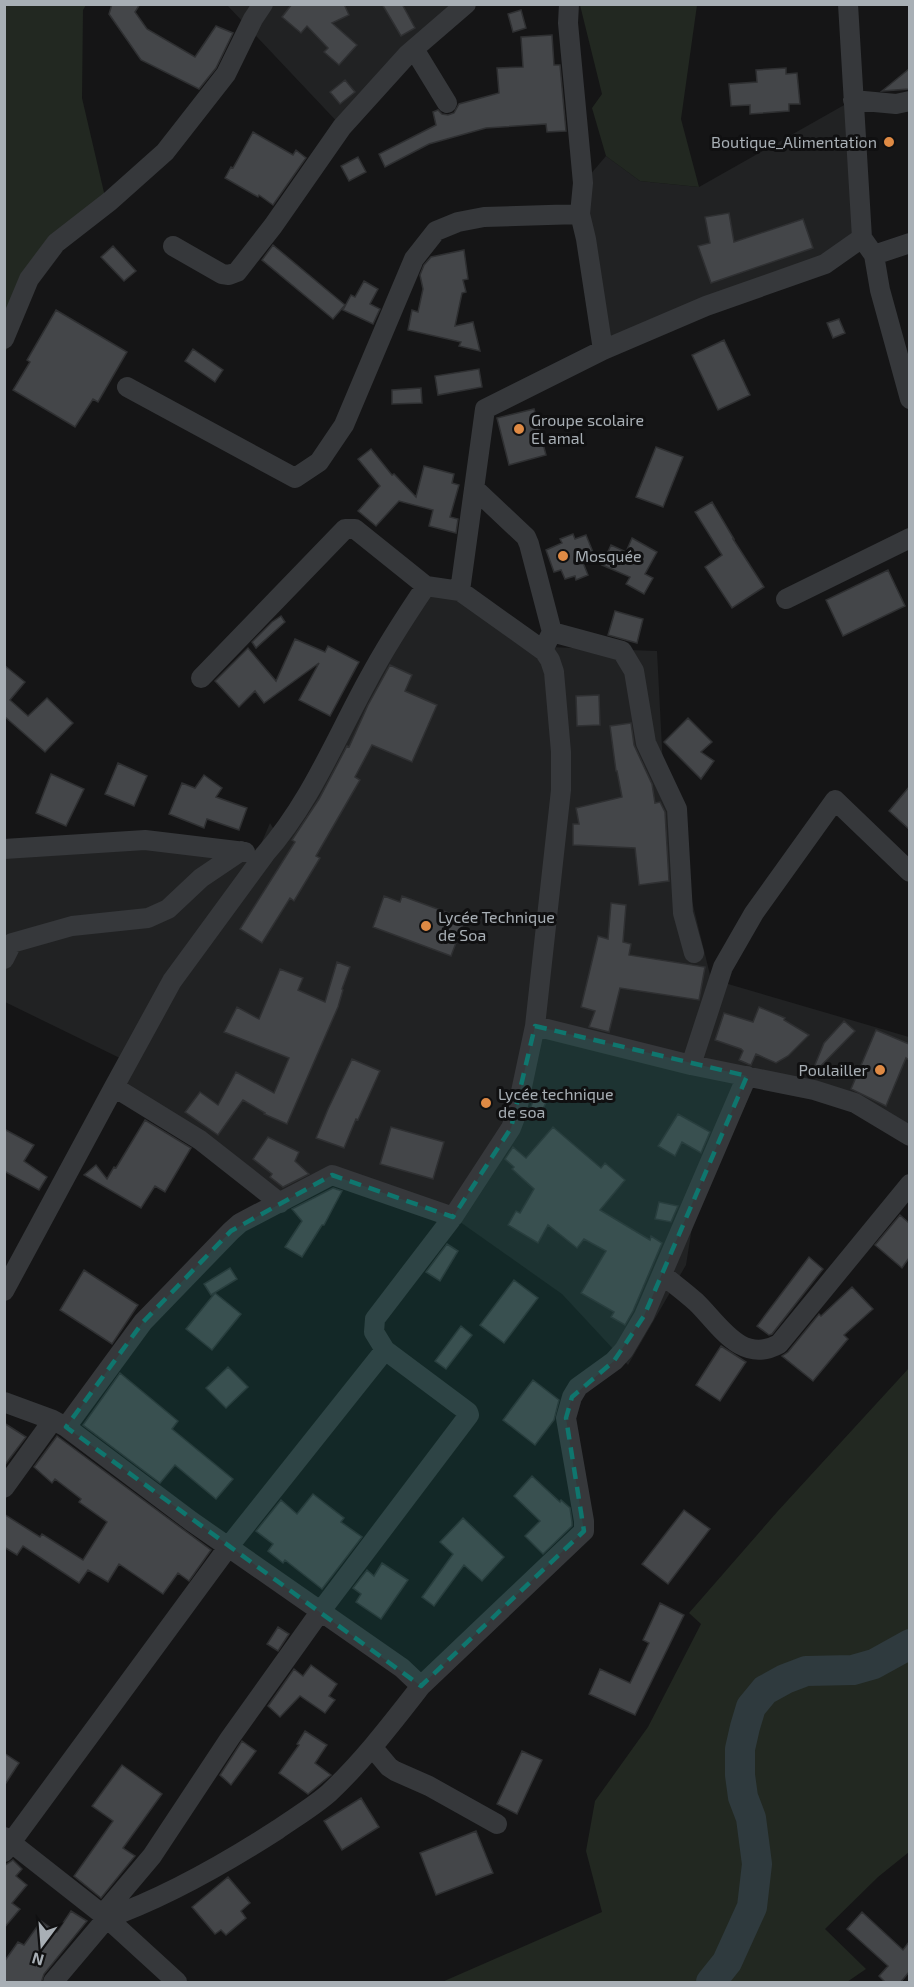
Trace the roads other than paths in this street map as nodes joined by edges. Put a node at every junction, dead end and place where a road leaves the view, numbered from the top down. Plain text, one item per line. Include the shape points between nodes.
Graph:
1 (263, 4) edge
2 (466, 4) edge
3 (569, 4) edge
4 (848, 4) edge
5 (414, 49) junction
6 (853, 100) junction
7 (909, 101) edge
8 (447, 102) dead end
9 (579, 214) junction
10 (862, 238) junction
11 (909, 243) edge
12 (173, 246) dead end
13 (874, 255) junction
14 (4, 339) edge
15 (603, 350) junction
16 (127, 387) dead end
17 (909, 399) edge
18 (474, 488) junction
19 (909, 538) edge
20 (426, 586) junction
21 (460, 591) junction
22 (786, 599) dead end
23 (552, 633) junction
24 (544, 651) junction
25 (201, 678) dead end
26 (4, 849) edge
27 (241, 851) junction
28 (265, 854) junction
29 (909, 872) edge
30 (694, 952) dead end
31 (4, 959) edge
32 (535, 1026) junction
33 (691, 1065) junction
34 (747, 1076) junction
35 (114, 1087) junction
36 (909, 1136) edge
37 (909, 1184) edge
38 (280, 1203) junction
39 (453, 1217) junction
40 (663, 1275) junction
41 (4, 1291) edge
42 (385, 1350) junction
43 (4, 1402) edge
44 (60, 1423) junction
45 (4, 1488) edge
46 (229, 1546) junction
47 (320, 1612) junction
48 (421, 1686) junction
49 (373, 1748) junction
50 (497, 1824) dead end
51 (7, 1844) edge
52 (105, 1916) junction
53 (53, 1983) edge
54 (177, 1983) edge

1 - 14 street via 226,74 165,152 56,243 29,279
2 - 5 street
3 - 9 street via 583,183
4 - 6 street
5 - 8 street
5 - 12 street via 342,127 237,272 222,274
6 - 7 street via 896,104
6 - 10 street
9 - 15 street
9 - 16 street via 484,217 435,231 414,259 344,425 319,462 295,478
10 - 13 street
10 - 15 street via 825,264 706,306
11 - 13 street
13 - 17 street
15 - 18 street via 485,409
18 - 21 street
18 - 23 street via 526,537
19 - 22 street
20 - 21 street
20 - 25 street via 355,529 345,529
20 - 28 street via 393,635 306,798
21 - 24 street
23 - 24 street
23 - 30 street via 622,651 634,671 646,742 676,809 683,913
24 - 32 street via 554,672 561,790
26 - 27 street via 145,840
27 - 28 street
27 - 31 street via 201,878 168,909 148,918 72,926 12,943
28 - 35 street via 172,981
29 - 33 street via 835,800 754,914 723,967
32 - 33 street
32 - 39 street via 511,1128
33 - 34 street
34 - 36 street via 855,1103
34 - 40 street
35 - 38 street via 200,1140
35 - 41 street
37 - 40 street via 779,1344 768,1350 753,1350 733,1342 696,1302
38 - 39 street via 332,1175
38 - 44 street via 240,1223 196,1266 143,1322
39 - 42 street via 375,1319 375,1332
40 - 48 street via 624,1350 578,1387 572,1397 566,1418 584,1531
42 - 46 street
42 - 47 street via 470,1413
43 - 44 street
44 - 45 street
44 - 46 street
46 - 47 street
46 - 51 street
47 - 48 street via 402,1668
47 - 52 street via 152,1856
48 - 49 street
49 - 50 street via 394,1772 429,1786
49 - 52 street via 321,1799 240,1854 137,1907
51 - 52 street
52 - 53 street
52 - 54 street

